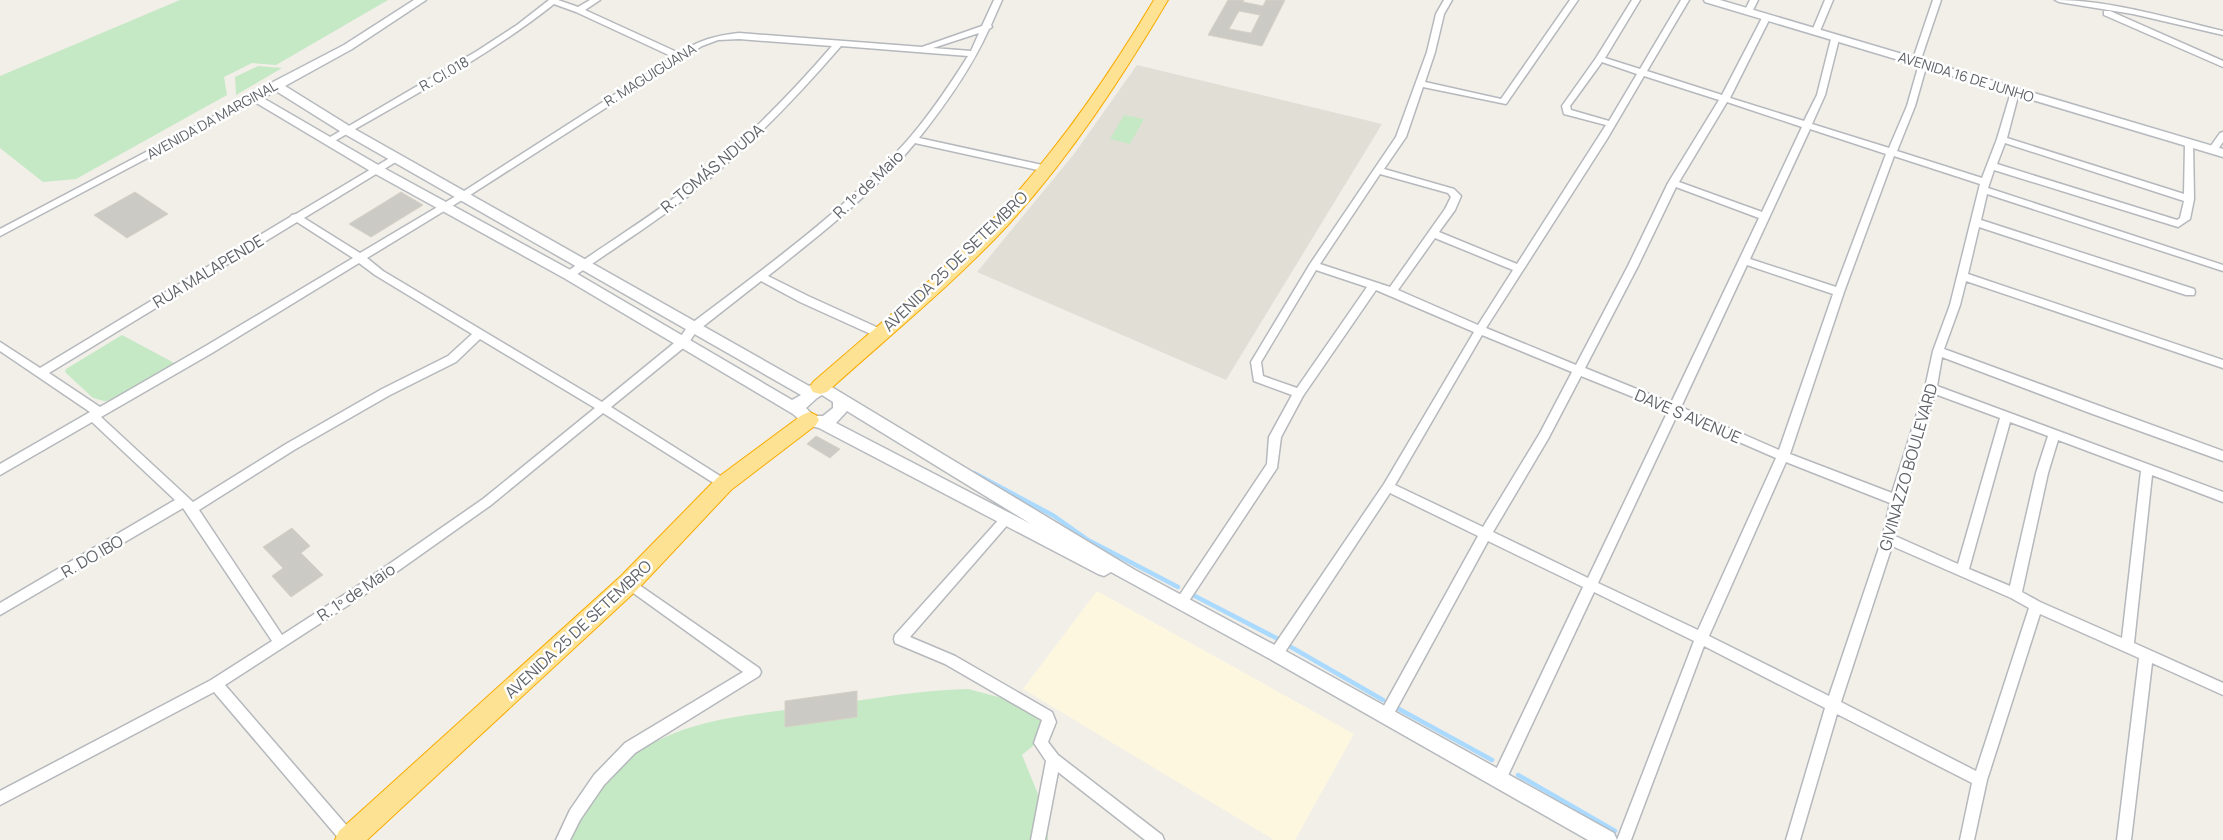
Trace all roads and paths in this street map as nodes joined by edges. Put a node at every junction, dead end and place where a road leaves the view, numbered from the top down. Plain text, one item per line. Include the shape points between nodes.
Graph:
1 (421, 0) edge
2 (554, 0) edge
3 (596, 0) edge
4 (998, 0) edge
5 (1161, 0) edge
6 (1448, 0) edge
7 (1574, 0) edge
8 (1636, 0) edge
9 (1685, 0) edge
10 (1709, 0) edge
11 (1754, 0) edge
12 (1829, 0) edge
13 (1937, 0) edge
14 (2059, 0) edge
15 (2087, 5) junction
16 (579, 10) junction
17 (1748, 12) junction
18 (1766, 18) junction
19 (988, 27) junction
20 (1816, 31) junction
21 (2223, 33) edge
22 (1835, 39) junction
23 (840, 43) junction
24 (922, 49) junction
25 (974, 54) junction
26 (678, 56) junction
27 (1600, 59) junction
28 (1919, 63) junction
29 (2223, 64) edge
30 (1642, 72) junction
31 (1420, 84) junction
32 (275, 85) junction
33 (2016, 92) junction
34 (254, 98) junction
35 (1725, 98) junction
36 (1611, 124) junction
37 (1806, 125) junction
38 (347, 130) junction
39 (2223, 135) edge
40 (330, 140) junction
41 (914, 140) junction
42 (2002, 140) junction
43 (2190, 144) junction
44 (1893, 152) junction
45 (2218, 152) edge
46 (396, 158) junction
47 (1992, 166) junction
48 (376, 169) junction
49 (1047, 169) junction
50 (1379, 171) junction
51 (1673, 183) junction
52 (1984, 186) junction
53 (464, 195) junction
54 (2189, 199) junction
55 (444, 207) junction
56 (295, 217) junction
57 (1765, 217) junction
58 (1975, 222) junction
59 (0, 233) edge
60 (1434, 234) junction
61 (360, 259) junction
62 (1745, 261) junction
63 (583, 265) junction
64 (1314, 266) junction
65 (1518, 268) junction
66 (2221, 268) dead end
67 (569, 275) junction
68 (760, 276) junction
69 (1962, 276) junction
70 (1374, 285) junction
71 (1392, 291) junction
72 (1839, 292) junction
73 (2190, 292) dead end
74 (692, 329) junction
75 (1480, 330) junction
76 (879, 333) junction
77 (479, 334) junction
78 (683, 342) junction
79 (0, 346) edge
80 (1938, 351) junction
81 (2223, 364) edge
82 (1579, 370) junction
83 (40, 373) junction
84 (1931, 388) junction
85 (814, 389) junction
86 (1299, 393) junction
87 (840, 399) junction
88 (790, 406) junction
89 (602, 407) junction
90 (1674, 409) junction
91 (96, 414) junction
92 (2006, 417) junction
93 (815, 421) junction
94 (2054, 434) junction
95 (1782, 456) junction
96 (2223, 456) edge
97 (0, 470) edge
98 (2147, 470) junction
99 (973, 482) junction
100 (724, 484) junction
101 (1388, 487) junction
102 (961, 494) junction
103 (2223, 497) edge
104 (1896, 500) junction
105 (188, 505) junction
106 (1006, 519) junction
107 (1486, 534) junction
108 (1888, 539) junction
109 (1962, 572) junction
110 (1130, 575) junction
111 (629, 583) junction
112 (1591, 586) junction
113 (2015, 594) junction
114 (1181, 603) junction
115 (2036, 606) junction
116 (0, 610) edge
117 (1701, 638) junction
118 (280, 643) junction
119 (2126, 647) junction
120 (1276, 654) junction
121 (2146, 656) junction
122 (216, 684) junction
123 (2223, 689) edge
124 (1833, 704) junction
125 (1386, 717) junction
126 (1053, 760) junction
127 (1499, 779) junction
128 (1980, 780) junction
129 (0, 798) edge
130 (349, 840) edge
131 (563, 840) edge
132 (1038, 840) edge
133 (1157, 840) edge
134 (1607, 840) edge
135 (1624, 840) edge
136 (1793, 840) edge
137 (1967, 840) edge
138 (2124, 840) edge

1 - 32 street, AVENIDA DA MARGINAL via 348,47
2 - 16 street
2 - 38 street, R. CI.018 via 520,28
3 - 16 street
4 - 19 street, R. 1º de Maio
5 - 49 highway, AVENIDA 25 DE SETEMBRO via 1086,118
6 - 31 street via 1440,14
7 - 31 street via 1503,102
8 - 27 street
9 - 30 street
10 - 17 street, AVENIDA 16 DE JUNHO
11 - 17 street
12 - 20 street
13 - 28 street
14 - 15 street
15 - 21 street
15 - 29 street
16 - 26 street
17 - 18 street, AVENIDA 16 DE JUNHO
18 - 20 street, AVENIDA 16 DE JUNHO
18 - 35 street
19 - 24 street
19 - 25 street, R. 1º de Maio
20 - 22 street, AVENIDA 16 DE JUNHO
22 - 28 street, AVENIDA 16 DE JUNHO
22 - 37 street via 1821,95
23 - 24 street, R. MAGUIGUANA
23 - 26 street, R. MAGUIGUANA via 739,36 717,38
23 - 63 street, R. TOMÁS NDUDA via 794,96 737,150 670,206
24 - 25 street, R. MAGUIGUANA
25 - 41 street, R. 1º de Maio
26 - 53 street, R. MAGUIGUANA
27 - 30 street
27 - 36 street via 1566,109 1567,112
28 - 33 street, AVENIDA 16 DE JUNHO
28 - 44 street via 1911,106
30 - 35 street
30 - 36 street
31 - 50 street via 1400,137
32 - 34 street, AVENIDA DA MARGINAL
32 - 38 street
33 - 42 street, GIVINAZZO BOULEVARD
33 - 43 street, AVENIDA 16 DE JUNHO
34 - 40 street
34 - 59 street, AVENIDA DA MARGINAL
35 - 37 street
35 - 51 street
36 - 65 street
37 - 44 street
37 - 57 street
38 - 40 street, R. CI.018
38 - 46 street
39 - 45 street
40 - 48 street
41 - 49 street
41 - 68 street, R. 1º de Maio via 827,224
42 - 47 street, GIVINAZZO BOULEVARD
42 - 54 street
43 - 45 street, AVENIDA 16 DE JUNHO
43 - 54 street
44 - 52 street
44 - 72 street
46 - 48 street, RUA MALAPENDE
46 - 53 street
47 - 52 street, GIVINAZZO BOULEVARD
47 - 54 street via 2178,224 2185,219
48 - 55 street
48 - 56 street, RUA MALAPENDE
49 - 76 highway, AVENIDA 25 DE SETEMBRO via 1000,222
50 - 60 street via 1455,194 1450,210
50 - 64 street
51 - 57 street
51 - 82 street
52 - 58 street, GIVINAZZO BOULEVARD
52 - 66 street
53 - 55 street, R. MAGUIGUANA
53 - 63 street
55 - 61 street, R. MAGUIGUANA
55 - 67 street
56 - 61 street
56 - 83 street, RUA MALAPENDE
57 - 62 street
58 - 69 street, GIVINAZZO BOULEVARD
58 - 73 street
60 - 65 street
60 - 71 street
61 - 77 street
61 - 91 street, R. MAGUIGUANA
62 - 72 street
62 - 90 street
63 - 67 street, R. TOMÁS NDUDA
63 - 74 street
64 - 70 street, DAVE S AVENUE
64 - 86 street via 1256,362 1258,378
65 - 75 street
67 - 78 street
68 - 74 street, R. 1º de Maio
68 - 76 street
69 - 80 street, GIVINAZZO BOULEVARD
69 - 81 street
70 - 71 street, DAVE S AVENUE
70 - 86 street
71 - 75 street, DAVE S AVENUE
72 - 95 street
74 - 78 street, R. 1º de Maio
74 - 85 street
75 - 82 street, DAVE S AVENUE
75 - 101 street
76 - 85 highway, AVENIDA 25 DE SETEMBRO
77 - 89 street
77 - 105 street, R. DO IBO via 452,359 386,392
78 - 88 street
78 - 89 street, R. 1º de Maio
79 - 83 street
80 - 84 street, GIVINAZZO BOULEVARD
80 - 96 street
82 - 90 street, DAVE S AVENUE
82 - 107 street
83 - 91 street
84 - 92 street
84 - 104 street, GIVINAZZO BOULEVARD
85 - 87 street
85 - 88 street via 802,404
86 - 114 street via 1275,437 1273,465
87 - 93 street via 841,409 834,418
87 - 99 street
88 - 93 street
89 - 100 street
89 - 118 street, R. 1º de Maio via 487,502
90 - 95 street, DAVE S AVENUE
90 - 112 street
91 - 97 street, R. MAGUIGUANA
91 - 105 street
92 - 94 street
92 - 109 street
93 - 100 highway, AVENIDA 25 DE SETEMBRO
93 - 102 street
94 - 98 street
94 - 113 street
95 - 104 street, DAVE S AVENUE
95 - 117 street
98 - 103 street
98 - 119 street
99 - 102 street
99 - 110 street
100 - 111 highway, AVENIDA 25 DE SETEMBRO
101 - 107 street
101 - 120 street
102 - 106 street
104 - 108 street, GIVINAZZO BOULEVARD
105 - 116 street, R. DO IBO
105 - 118 street
106 - 110 street via 1098,568
106 - 126 street via 900,639 950,660 1048,716 1041,743
107 - 112 street
107 - 125 street
108 - 109 street
108 - 124 street, GIVINAZZO BOULEVARD
109 - 113 street
110 - 114 street
111 - 130 highway, AVENIDA 25 DE SETEMBRO
111 - 131 street via 754,672 630,748 598,780
112 - 117 street
112 - 127 street
113 - 115 street
114 - 120 street
115 - 119 street
115 - 128 street
117 - 124 street
117 - 135 street
118 - 122 street, R. 1º de Maio
119 - 121 street
120 - 125 street
121 - 123 street
121 - 138 street
122 - 129 street, R. 1º de Maio
122 - 130 street
124 - 128 street
124 - 136 street, GIVINAZZO BOULEVARD
125 - 127 street
126 - 132 street
126 - 133 street
127 - 134 street
128 - 137 street

